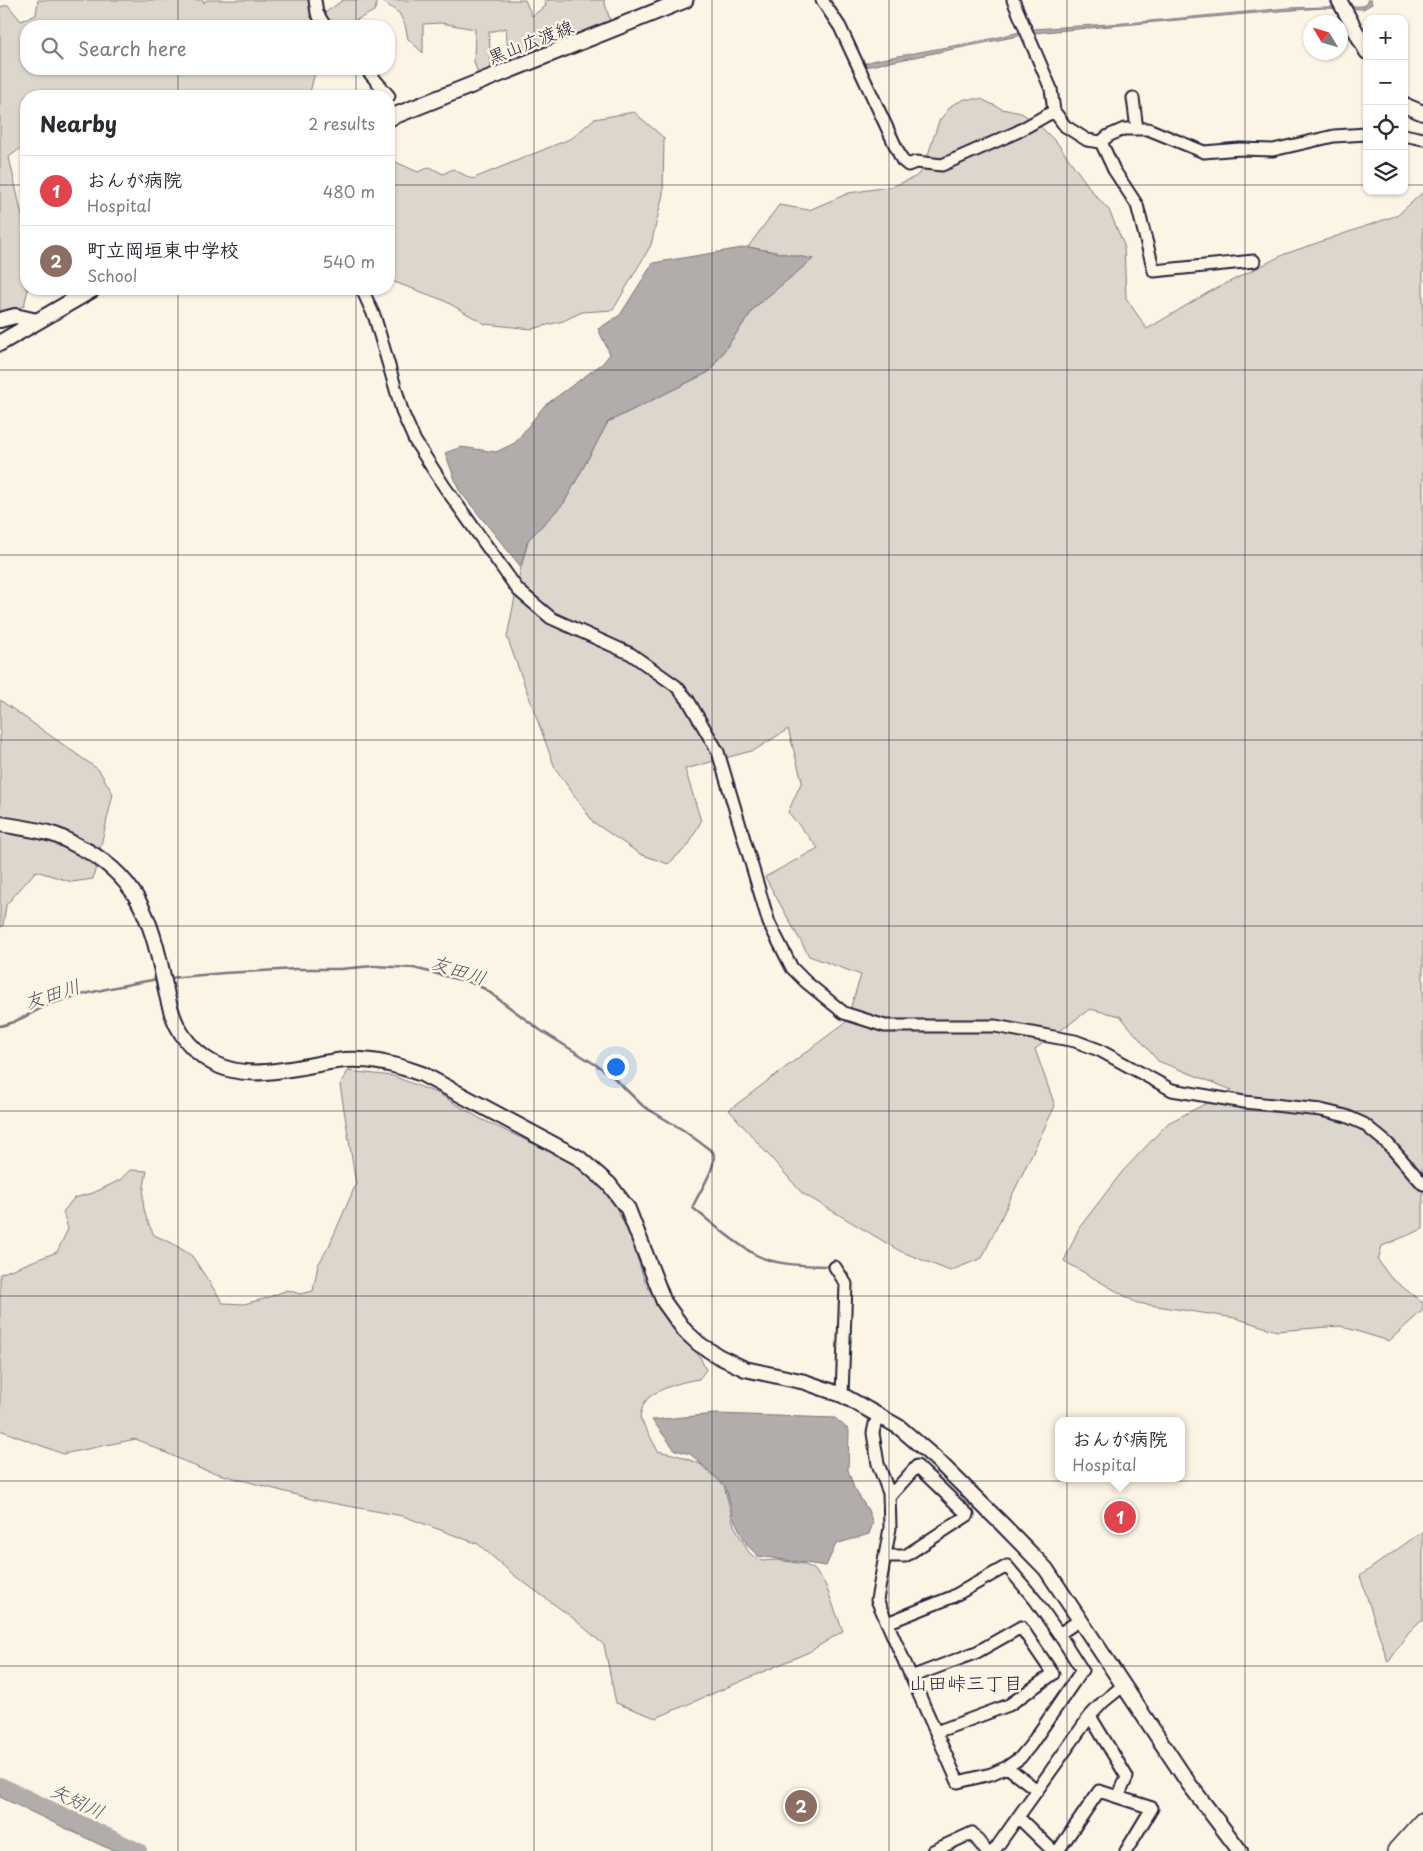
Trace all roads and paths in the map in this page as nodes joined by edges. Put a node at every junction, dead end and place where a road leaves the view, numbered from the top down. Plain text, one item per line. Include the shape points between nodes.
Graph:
1 (316, 0) edge
2 (684, 0) edge
3 (822, 0) edge
4 (1013, 0) edge
5 (1342, 5) edge
6 (321, 20) edge
7 (1363, 44) edge
8 (371, 75) edge
9 (384, 90) edge
10 (1133, 98) dead end
11 (1408, 107) edge
12 (1054, 111) junction
13 (1423, 113) edge
14 (395, 115) edge
15 (1137, 129) junction
16 (1363, 134) edge
17 (1408, 136) edge
18 (1423, 139) edge
19 (1100, 142) junction
20 (1254, 261) dead end
21 (82, 295) edge
22 (365, 295) edge
23 (0, 320) edge
24 (37, 321) junction
25 (0, 343) edge
26 (0, 824) edge
27 (1423, 1184) edge
28 (835, 1267) dead end
29 (842, 1395) junction
30 (880, 1416) junction
31 (889, 1497) junction
32 (885, 1556) junction
33 (1080, 1620) junction
34 (887, 1623) junction
35 (1059, 1634) junction
36 (911, 1677) junction
37 (1124, 1685) junction
38 (1090, 1716) junction
39 (936, 1732) junction
40 (1007, 1767) junction
41 (1037, 1790) junction
42 (1118, 1797) junction
43 (1018, 1817) junction
44 (1423, 1822) edge
45 (1423, 1842) edge
46 (933, 1851) edge
47 (986, 1851) edge
48 (994, 1851) edge
49 (1053, 1851) edge
50 (1058, 1851) edge
51 (1126, 1851) edge
52 (1240, 1851) edge
53 (1398, 1851) edge
54 (1415, 1851) edge

1 - 6 street
2 - 14 main road, 黒山広渡線
3 - 12 street via 840,27 902,160 908,165 916,162 942,165 1017,132
4 - 12 street via 1051,89
5 - 7 street
8 - 9 street
10 - 15 street
11 - 13 street
12 - 19 street via 1065,126 1087,140
15 - 16 street via 1148,128 1204,152 1273,150 1334,136
15 - 19 street via 1124,129
17 - 18 street
19 - 20 street via 1137,205 1154,271
21 - 24 main road
22 - 27 street via 375,318 403,414 415,441 518,590 551,618 631,654 676,686 688,700 718,752 769,923 792,968 806,982 844,1013 884,1026 995,1026 1075,1041 1099,1050 1172,1090 1346,1116 1364,1124 1388,1144
23 - 24 street via 14,316
24 - 25 main road
26 - 29 street via 54,834 93,853 122,878 138,898 154,936 170,1012 182,1034 206,1059 223,1068 239,1071 262,1072 347,1060 390,1064 422,1074 579,1158 609,1184 628,1209 664,1302 699,1344 745,1369 805,1382
28 - 29 street via 846,1284
29 - 30 street
30 - 31 street via 873,1433 878,1464
30 - 33 street via 899,1427 936,1459 1003,1524 1046,1569
31 - 32 street via 890,1528
31 - 32 street via 917,1466 968,1515 905,1556
32 - 34 street via 877,1600
33 - 35 street
33 - 37 street
34 - 35 street via 952,1597 1007,1566
34 - 36 street
35 - 40 street via 1082,1670 1030,1746
36 - 39 street
36 - 39 street via 977,1652 1021,1627 1053,1674 1009,1705
37 - 38 street
37 - 52 street via 1189,1784
38 - 41 street
38 - 42 street via 1127,1777
39 - 40 street via 958,1782
40 - 41 street
41 - 43 street
42 - 50 street via 1099,1792
42 - 51 street via 1152,1808
43 - 48 street
43 - 49 street
44 - 53 highway
45 - 54 highway
46 - 47 street via 972,1833

